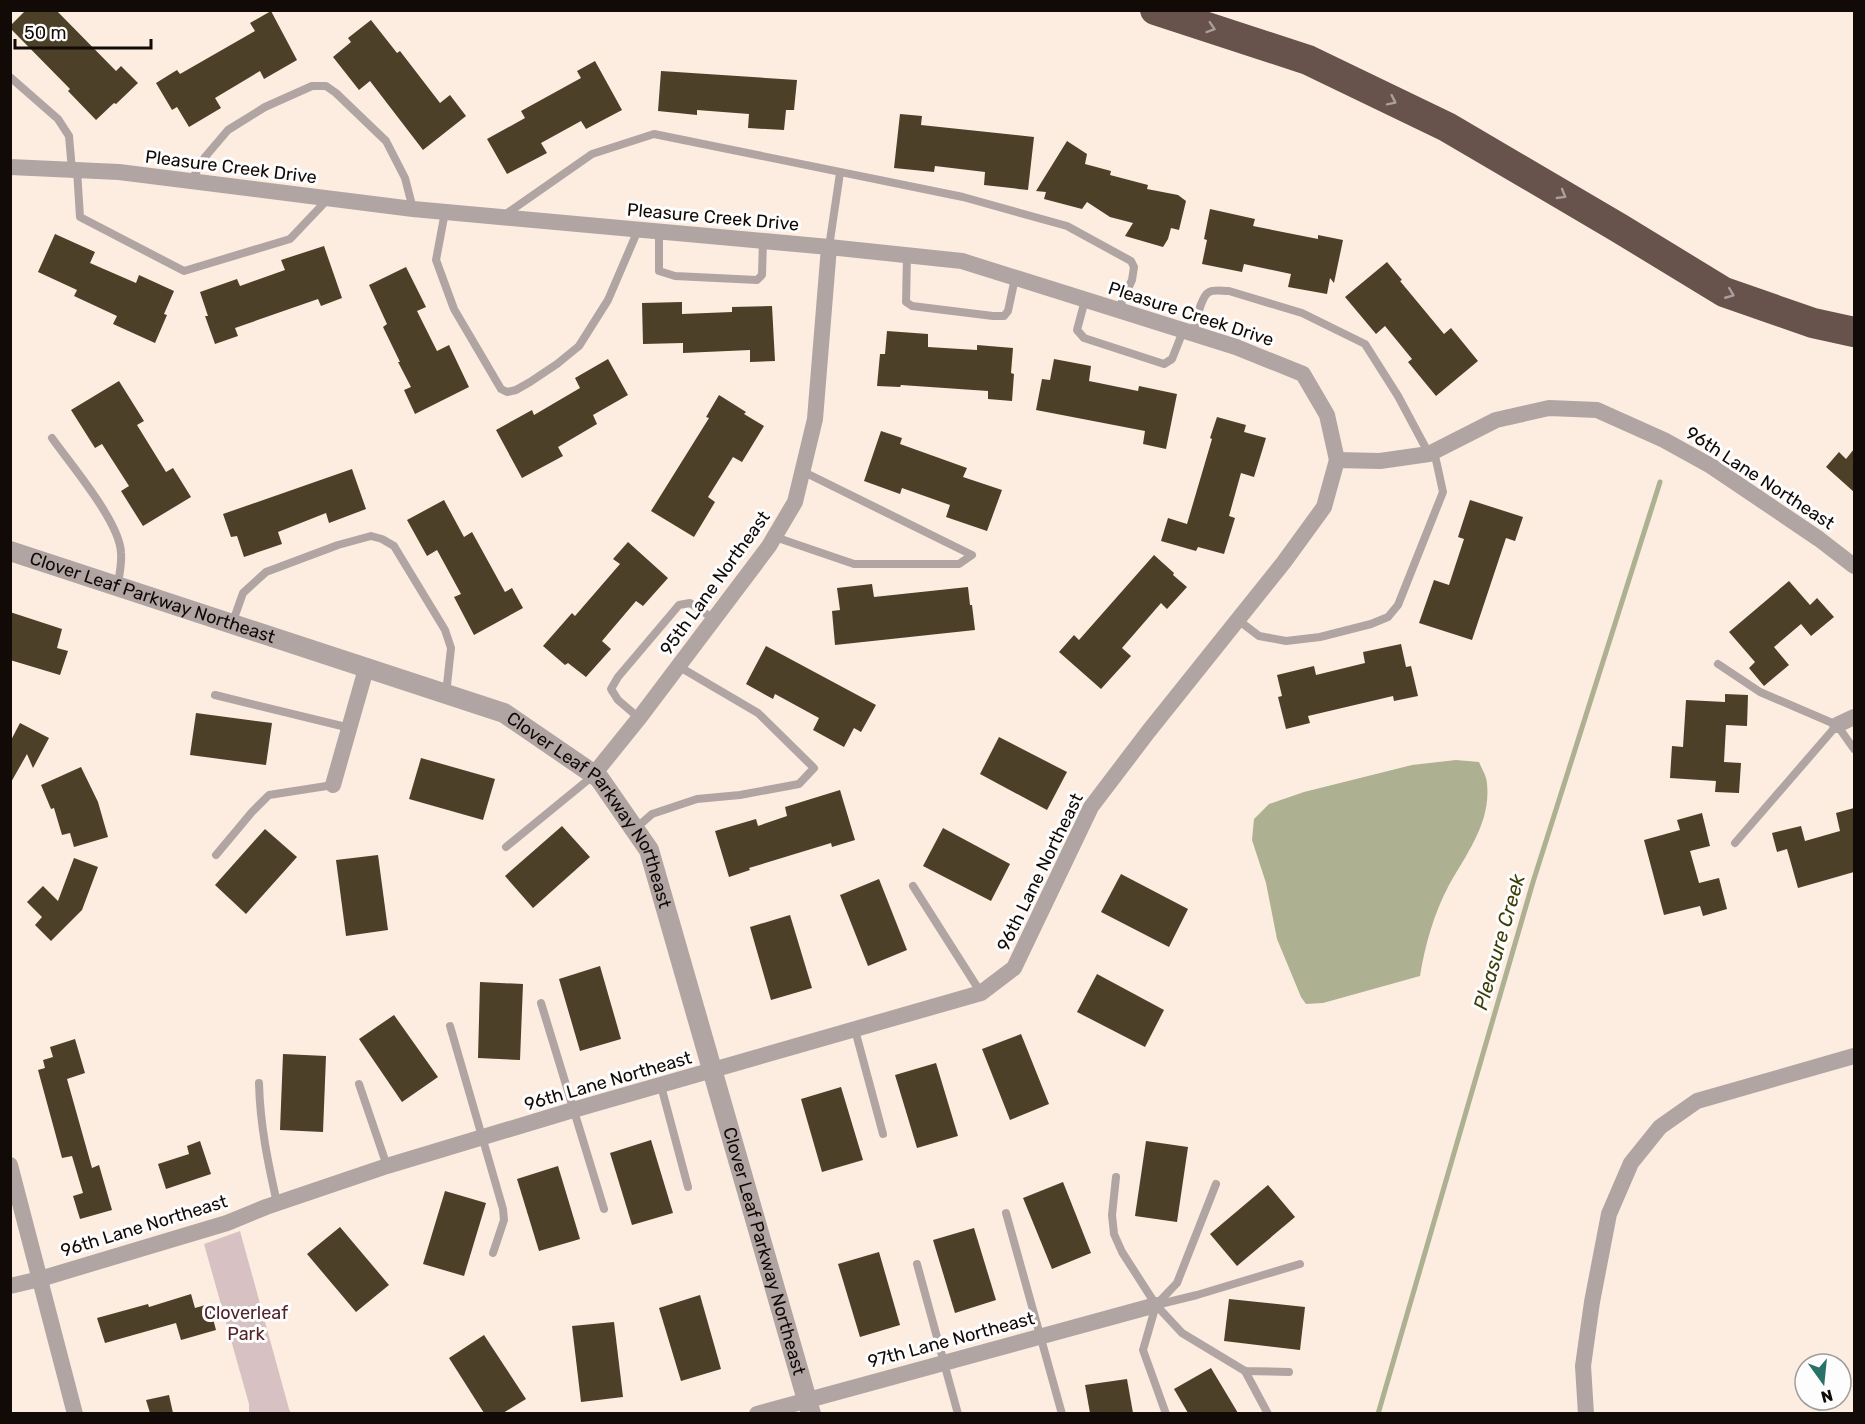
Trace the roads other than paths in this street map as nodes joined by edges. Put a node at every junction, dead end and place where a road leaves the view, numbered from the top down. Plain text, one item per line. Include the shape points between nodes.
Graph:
1 (1155, 10) edge
2 (10, 77) edge
3 (10, 167) edge
4 (75, 170) junction
5 (840, 172) junction
6 (191, 181) junction
7 (329, 199) junction
8 (413, 209) junction
9 (445, 212) junction
10 (500, 218) junction
11 (638, 230) junction
12 (659, 232) junction
13 (764, 242) junction
14 (829, 247) junction
15 (907, 255) junction
16 (1015, 278) junction
17 (1086, 300) junction
18 (1118, 310) junction
19 (1188, 332) junction
20 (1854, 332) edge
21 (52, 438) dead end
22 (1432, 453) junction
23 (1337, 460) junction
24 (802, 471) junction
25 (775, 537) junction
26 (10, 551) edge
27 (1854, 566) edge
28 (118, 585) junction
29 (714, 619) junction
30 (1238, 620) junction
31 (232, 624) junction
32 (1718, 664) dead end
33 (678, 666) junction
34 (366, 669) junction
35 (215, 695) dead end
36 (446, 695) junction
37 (1854, 717) edge
38 (639, 718) junction
39 (1837, 725) junction
40 (350, 728) junction
41 (1854, 749) edge
42 (594, 774) junction
43 (333, 785) joint
44 (635, 829) junction
45 (1735, 843) dead end
46 (506, 847) dead end
47 (216, 855) dead end
48 (913, 886) dead end
49 (981, 993) junction
50 (541, 1003) dead end
51 (450, 1026) dead end
52 (855, 1030) junction
53 (1854, 1056) edge
54 (713, 1071) junction
55 (259, 1083) dead end
56 (359, 1084) dead end
57 (661, 1086) junction
58 (573, 1110) junction
59 (882, 1134) dead end
60 (484, 1138) junction
61 (10, 1165) edge
62 (387, 1166) junction
63 (1116, 1177) dead end
64 (1216, 1184) dead end
65 (688, 1187) dead end
66 (277, 1203) junction
67 (604, 1209) dead end
68 (1006, 1213) dead end
69 (493, 1253) dead end
70 (917, 1264) dead end
71 (1300, 1264) dead end
72 (40, 1278) junction
73 (10, 1286) edge
74 (1155, 1305) junction
75 (1040, 1337) junction
76 (945, 1362) junction
77 (1245, 1371) junction
78 (1289, 1372) dead end
79 (809, 1407) edge
80 (75, 1413) edge
81 (757, 1413) edge
82 (958, 1413) edge
83 (1062, 1413) edge
84 (1166, 1413) edge
85 (1268, 1413) edge
86 (1586, 1413) edge

1 -> 20 highway via 1308,60 1446,127 1724,292 1813,323
2 - 4 lane via 58,119 69,136
3 - 4 street, Pleasure Creek Drive
4 - 6 street, Pleasure Creek Drive
4 - 7 lane via 80,216 184,271 290,239
5 - 10 lane via 654,134 592,154
5 - 14 lane
5 - 18 lane via 963,197 1067,226 1131,261 1132,280
6 - 7 street, Pleasure Creek Drive
6 - 8 lane via 228,130 265,107 312,86 326,86 386,141 405,178
7 - 8 street, Pleasure Creek Drive
8 - 9 street, Pleasure Creek Drive
9 - 10 street, Pleasure Creek Drive
9 - 11 lane via 436,260 454,309 501,389 507,392 530,382 579,346 608,300
10 - 11 street, Pleasure Creek Drive
11 - 12 street, Pleasure Creek Drive
12 - 13 street, Pleasure Creek Drive
12 - 13 lane via 659,271 675,276 757,280 762,275
13 - 14 street, Pleasure Creek Drive
14 - 15 street, Pleasure Creek Drive
14 - 24 street, 95th Lane Northeast via 815,419
15 - 16 street, Pleasure Creek Drive via 962,261
15 - 16 lane via 906,302 912,306 1004,316
16 - 17 street, Pleasure Creek Drive
17 - 18 street, Pleasure Creek Drive
17 - 19 lane via 1077,330 1084,338 1164,364 1172,359
18 - 19 street, Pleasure Creek Drive
19 - 22 lane via 1204,297 1218,290 1302,313 1365,344
19 - 23 street, Pleasure Creek Drive via 1303,374 1327,415
21 - 28 lane via 117,532 122,551
22 - 23 street, 96th Lane Northeast via 1380,461
22 - 27 street, 96th Lane Northeast via 1496,420 1549,408 1597,410 1711,466
22 - 30 lane via 1443,492 1398,605 1388,617 1320,637 1286,641 1259,636
23 - 30 street, 96th Lane Northeast via 1324,507
24 - 25 street, 95th Lane Northeast via 795,502
24 - 25 lane via 972,555 959,564 854,564
25 - 29 street, 95th Lane Northeast
26 - 28 street, Clover Leaf Parkway Northeast
28 - 31 street, Clover Leaf Parkway Northeast
29 - 33 street, 95th Lane Northeast
29 - 38 lane via 690,603 679,605 618,677 611,689
30 - 49 street, 96th Lane Northeast via 1091,807 1014,968
31 - 34 street, Clover Leaf Parkway Northeast
31 - 36 lane via 243,593 266,572 338,545 371,536 382,539 394,546 446,630 451,648
32 - 39 lane via 1760,692
33 - 38 street, 95th Lane Northeast
33 - 44 lane via 758,713 814,768 799,784 697,799 652,814
34 - 36 street, Clover Leaf Parkway Northeast
34 - 40 street
35 - 40 lane
36 - 42 street, Clover Leaf Parkway Northeast via 504,713
37 - 39 street
38 - 42 street, 95th Lane Northeast
39 - 41 lane
39 - 45 lane
40 - 43 street
42 - 44 street, Clover Leaf Parkway Northeast
42 - 46 lane
43 - 47 lane via 270,795
44 - 54 street, Clover Leaf Parkway Northeast via 649,850
48 - 49 lane
49 - 52 street, 96th Lane Northeast
50 - 58 lane
51 - 60 lane
52 - 54 street, 96th Lane Northeast
52 - 59 lane
53 - 86 street via 1697,1101 1659,1127 1631,1163 1609,1214 1592,1302 1583,1366
54 - 57 street, 96th Lane Northeast
54 - 79 street, Clover Leaf Parkway Northeast
55 - 66 lane via 264,1144
56 - 62 lane
57 - 58 street, 96th Lane Northeast
57 - 65 lane
58 - 60 street, 96th Lane Northeast
58 - 67 lane
60 - 62 street, 96th Lane Northeast
60 - 69 lane via 504,1209
61 - 72 street
62 - 66 street, 96th Lane Northeast
63 - 74 lane via 1114,1234
64 - 74 lane via 1177,1283
66 - 72 street, 96th Lane Northeast via 227,1223
68 - 75 lane
70 - 76 lane
71 - 74 lane
72 - 73 street, 96th Lane Northeast
72 - 80 street
74 - 75 street, 97th Lane Northeast
74 - 77 lane via 1182,1333
74 - 84 lane via 1143,1350
75 - 76 street, 97th Lane Northeast
75 - 83 lane
76 - 79 street, 97th Lane Northeast
76 - 82 lane
77 - 78 lane
77 - 85 lane
79 - 81 street, 97th Lane Northeast

